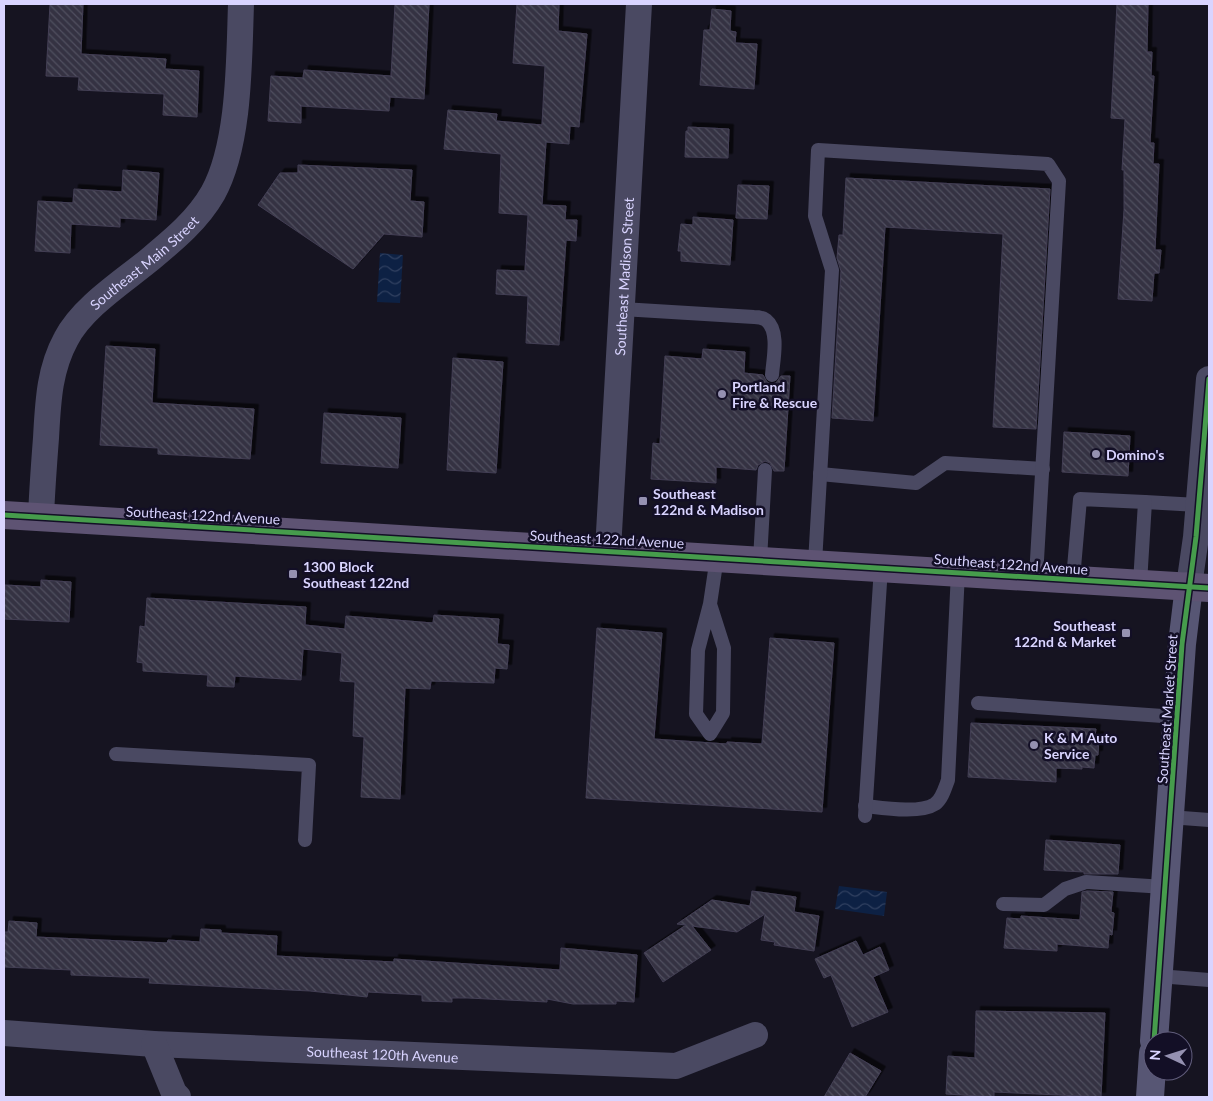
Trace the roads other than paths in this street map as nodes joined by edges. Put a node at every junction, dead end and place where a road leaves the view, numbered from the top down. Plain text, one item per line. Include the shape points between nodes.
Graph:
1 (241, 4) edge
2 (639, 4) edge
3 (622, 309) junction
4 (772, 375) dead end
5 (1209, 379) edge
6 (1043, 469) junction
7 (765, 470) dead end
8 (820, 474) junction
9 (1145, 502) junction
10 (1198, 505) junction
11 (4, 515) edge
12 (41, 517) junction
13 (608, 550) junction
14 (716, 557) junction
15 (760, 560) junction
16 (815, 563) junction
17 (881, 567) junction
18 (958, 572) junction
19 (1036, 577) junction
20 (1073, 579) junction
21 (1140, 583) junction
22 (1199, 587) edge
23 (710, 604) junction
24 (978, 703) dead end
25 (1177, 717) junction
26 (116, 754) dead end
27 (1170, 817) junction
28 (1209, 820) edge
29 (305, 840) dead end
30 (1165, 887) junction
31 (1003, 904) dead end
32 (1158, 976) junction
33 (1209, 980) edge
34 (1155, 1031) edge
35 (4, 1033) edge
36 (755, 1035) dead end
37 (154, 1044) junction
38 (1151, 1081) edge
39 (178, 1097) edge
40 (1150, 1097) edge

1 - 12 street, Southeast Main Street via 238,85 229,147 213,193 172,241 87,311 66,337 53,368
2 - 3 street, Southeast Madison Street
3 - 4 lane via 765,319 773,329
3 - 13 street, Southeast Madison Street
5 - 10 street, Southeast Market Street
6 - 8 lane via 945,463 916,482
6 - 8 lane via 1059,181 1048,164 818,150 815,216 832,270
6 - 19 lane
7 - 15 lane
8 - 16 lane
9 - 10 lane
9 - 20 lane via 1080,499
9 - 21 lane
10 - 22 street, Southeast Market Street
11 - 12 main road, Southeast 122nd Avenue
12 - 13 main road, Southeast 122nd Avenue
13 - 14 main road, Southeast 122nd Avenue
14 - 15 main road, Southeast 122nd Avenue
14 - 23 lane
15 - 16 main road, Southeast 122nd Avenue
16 - 17 main road, Southeast 122nd Avenue
17 - 18 main road, Southeast 122nd Avenue
17 - 18 lane via 865,811 919,809 935,804 944,794 948,780
18 - 19 main road, Southeast 122nd Avenue
19 - 20 main road, Southeast 122nd Avenue
20 - 21 main road, Southeast 122nd Avenue
21 - 22 main road, Southeast 122nd Avenue
22 - 25 street, Southeast Market Street via 1182,644
23 - 23 lane via 698,650 696,714 710,734 723,712 724,648
24 - 25 lane
25 - 27 street, Southeast Market Street
26 - 29 lane via 309,765
27 - 28 lane
27 - 30 street, Southeast Market Street
30 - 31 lane via 1086,882 1065,889 1044,905
30 - 32 street, Southeast Market Street
32 - 33 lane
32 - 34 street, Southeast Market Street
35 - 37 street, Southeast 120th Avenue
36 - 37 street, Southeast 120th Avenue via 676,1066
37 - 39 street
38 - 40 street

